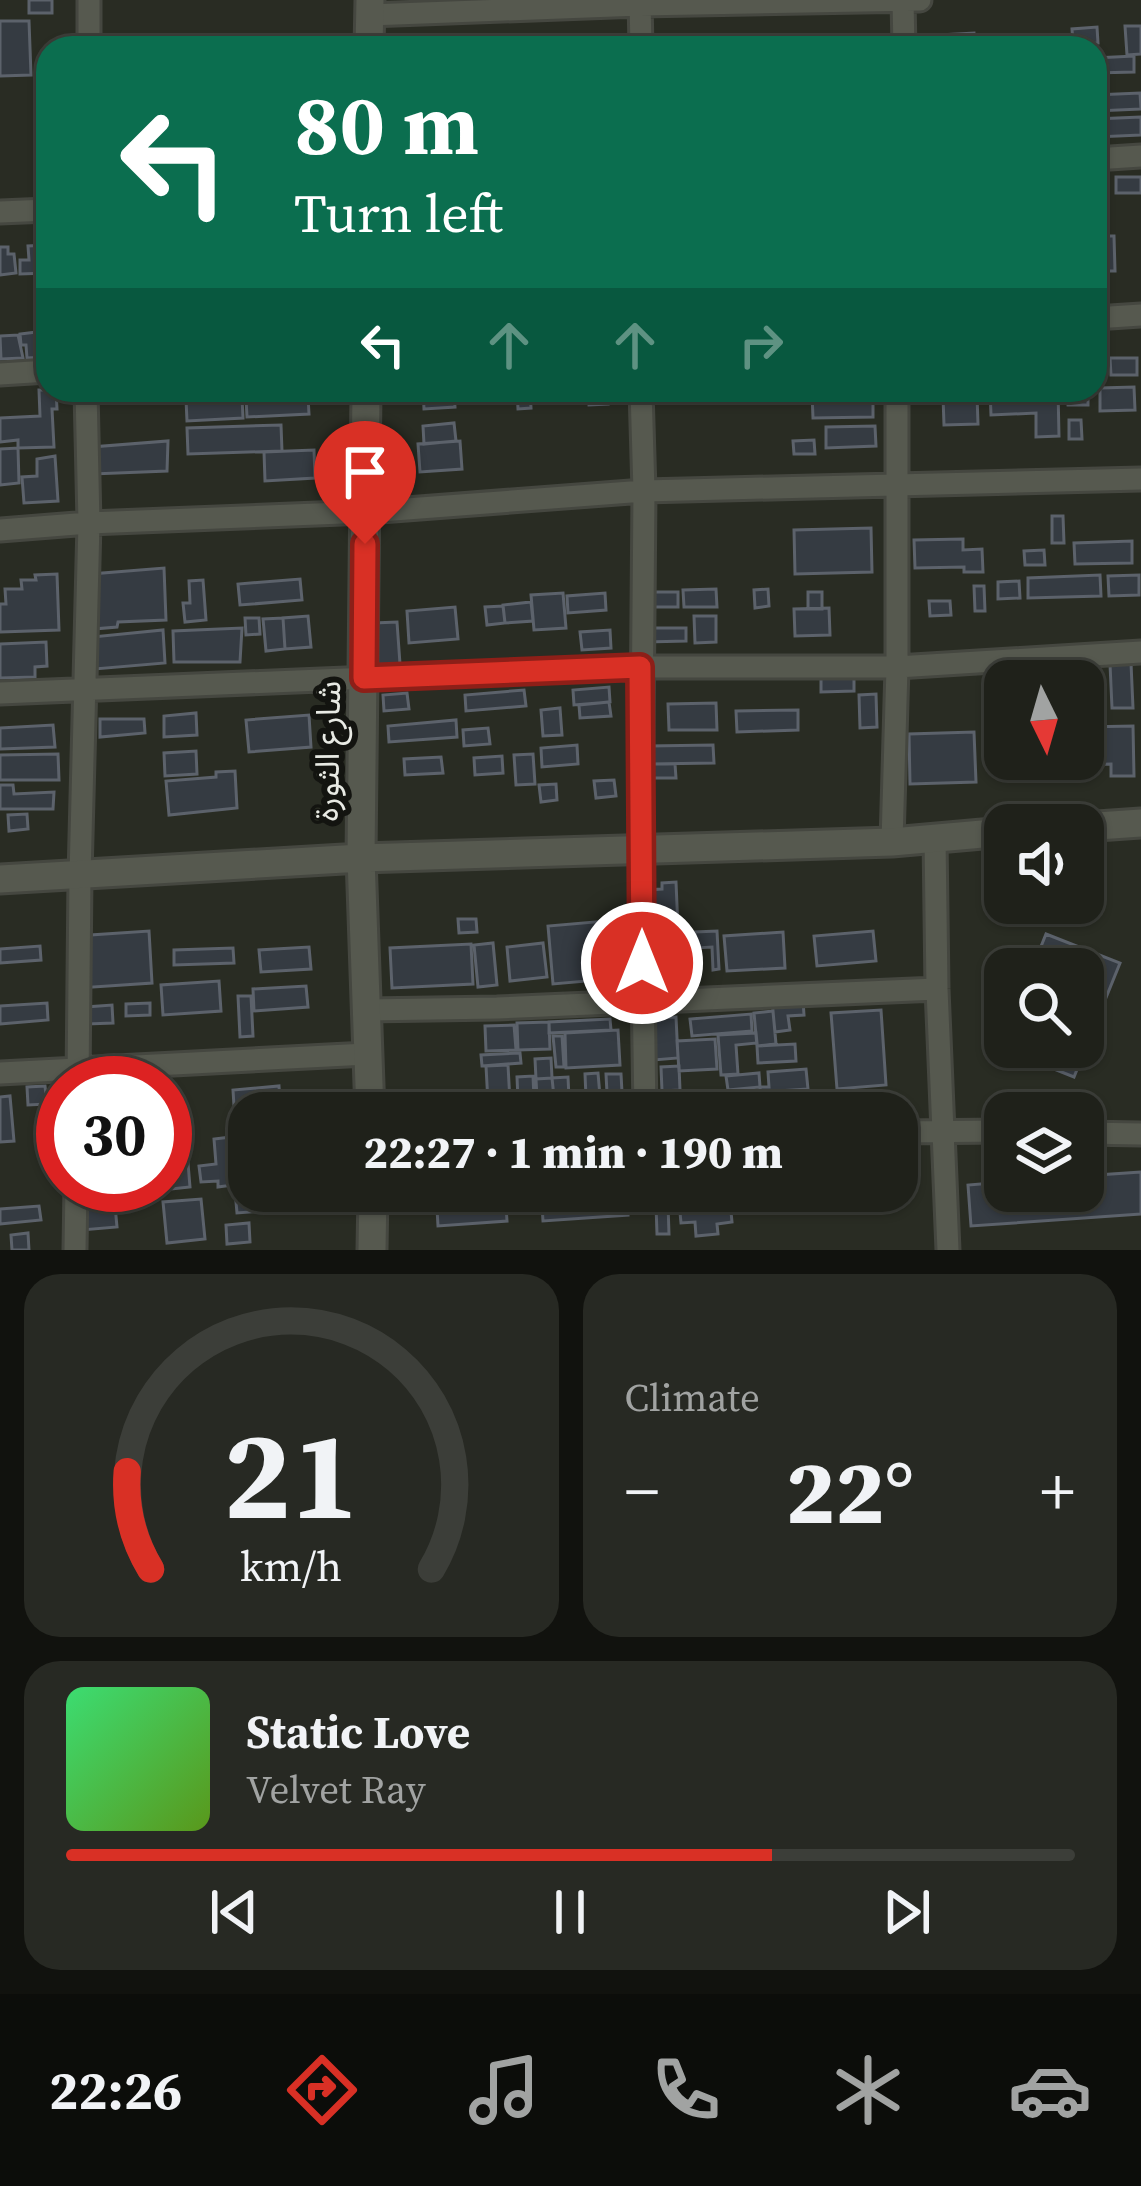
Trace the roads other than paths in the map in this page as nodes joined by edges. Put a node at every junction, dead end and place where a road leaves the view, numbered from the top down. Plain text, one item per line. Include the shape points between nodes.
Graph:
1 (89, 0) edge
2 (903, 0) edge
3 (920, 0) edge
4 (640, 3) edge
5 (370, 7) edge
6 (89, 36) edge
7 (641, 36) edge
8 (904, 36) edge
9 (1141, 156) edge
10 (1107, 158) edge
11 (36, 210) edge
12 (0, 212) edge
13 (1141, 315) edge
14 (1107, 317) edge
15 (36, 372) edge
16 (0, 374) edge
17 (86, 402) edge
18 (367, 402) edge
19 (641, 402) edge
20 (897, 402) edge
21 (1141, 479) edge
22 (898, 486) junction
23 (644, 491) junction
24 (367, 512) junction
25 (89, 524) junction
26 (0, 530) edge
27 (1141, 652) edge
28 (640, 667) junction
29 (898, 667) junction
30 (364, 678) junction
31 (85, 688) junction
32 (0, 693) edge
33 (1141, 823) edge
34 (1104, 826) edge
35 (984, 834) edge
36 (935, 837) junction
37 (892, 842) junction
38 (641, 851) junction
39 (361, 858) junction
40 (80, 876) junction
41 (0, 879) edge
42 (937, 989) junction
43 (642, 1000) junction
44 (366, 1010) junction
45 (367, 1054) junction
46 (79, 1056) edge
47 (192, 1067) edge
48 (0, 1073) edge
49 (36, 1074) edge
50 (369, 1092) edge
51 (644, 1092) edge
52 (944, 1130) junction
53 (918, 1131) edge
54 (984, 1131) edge
55 (1104, 1133) edge
56 (1141, 1134) edge
57 (76, 1212) edge
58 (373, 1212) edge
59 (75, 1250) edge
60 (372, 1250) edge
61 (948, 1250) edge

1 - 6 street
2 - 3 street
2 - 4 street
2 - 8 street
4 - 5 street
4 - 7 street
9 - 10 street
11 - 12 street
13 - 14 street
15 - 16 street
17 - 25 street
18 - 24 street, شارع الثورة
19 - 23 street
20 - 22 street
21 - 22 street
22 - 23 street
22 - 29 street
23 - 24 street
23 - 28 street
24 - 25 street
24 - 30 street, شارع الثورة
25 - 26 street
25 - 31 street
27 - 29 street
28 - 29 street
28 - 30 street
28 - 38 street
29 - 37 street
30 - 31 street
30 - 39 street, شارع الثورة
31 - 32 street
31 - 40 street
33 - 34 street
35 - 36 street
36 - 37 street
36 - 42 street
37 - 38 street
38 - 39 street
38 - 43 street
39 - 40 street
39 - 44 street, شارع الثورة
40 - 41 street
40 - 46 street
42 - 43 street
42 - 52 street
43 - 44 street
43 - 51 street
44 - 45 street, شارع الثورة
45 - 47 street
45 - 50 street, شارع الثورة
48 - 49 street
52 - 53 street
52 - 54 street
52 - 61 street
55 - 56 street
57 - 59 street
58 - 60 street

